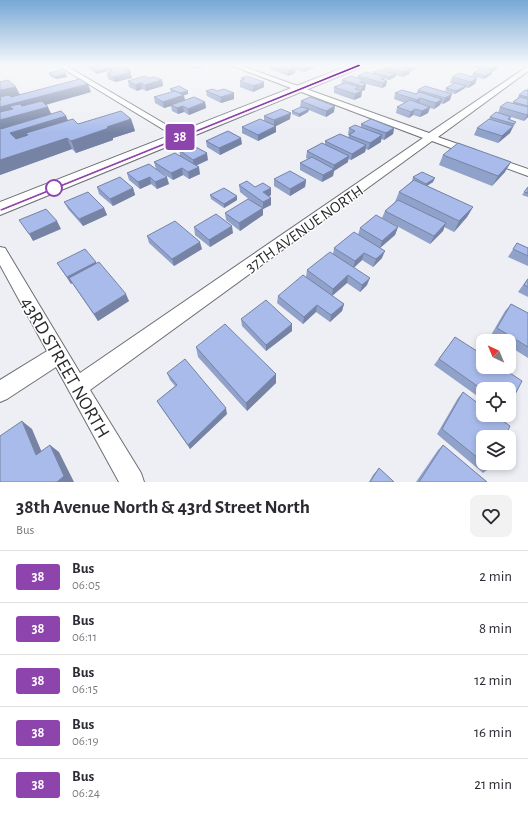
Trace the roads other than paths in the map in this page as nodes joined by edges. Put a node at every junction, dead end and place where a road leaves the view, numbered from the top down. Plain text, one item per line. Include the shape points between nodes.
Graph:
1 (98, 87) edge
2 (292, 87) edge
3 (305, 87) edge
4 (501, 87) edge
5 (299, 90) junction
6 (182, 137) junction
7 (432, 138) junction
8 (528, 173) edge
9 (0, 209) edge
10 (0, 252) edge
11 (58, 355) junction
12 (78, 387) junction
13 (0, 392) edge
14 (132, 482) edge

1 - 6 street
2 - 5 street
3 - 5 main road
4 - 7 street, 37TH AVENUE NORTH
5 - 6 main road
5 - 7 street
6 - 9 main road
7 - 8 street
7 - 12 street, 37TH AVENUE NORTH
10 - 11 street, 43RD STREET NORTH
11 - 12 street, 43RD STREET NORTH
11 - 13 street
12 - 14 street, 43RD STREET NORTH

